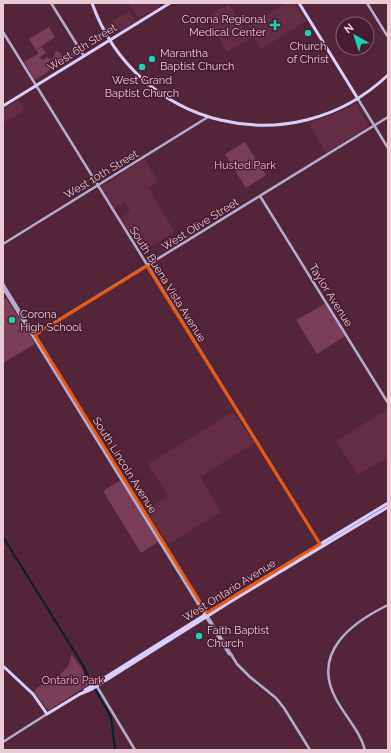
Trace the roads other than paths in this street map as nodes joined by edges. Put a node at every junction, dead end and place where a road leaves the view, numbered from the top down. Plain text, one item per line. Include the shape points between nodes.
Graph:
1 (51, 3) edge
2 (92, 3) edge
3 (170, 3) edge
4 (299, 3) edge
5 (367, 3) edge
6 (3, 32) edge
7 (388, 37) edge
8 (109, 40) junction
9 (84, 56) junction
10 (388, 75) edge
11 (36, 86) junction
12 (358, 98) junction
13 (3, 106) edge
14 (208, 117) junction
15 (388, 117) edge
16 (375, 126) junction
17 (388, 148) edge
18 (98, 185) junction
19 (260, 196) junction
20 (3, 244) edge
21 (147, 266) junction
22 (3, 284) edge
23 (3, 288) edge
24 (34, 336) junction
25 (388, 404) edge
26 (388, 503) edge
27 (388, 507) edge
28 (320, 544) junction
29 (388, 604) edge
30 (207, 615) junction
31 (3, 666) edge
32 (96, 684) junction
33 (47, 714) junction
34 (3, 742) edge
35 (135, 750) edge
36 (310, 750) edge
37 (364, 750) edge

1 - 9 street
2 - 8 main road
3 - 8 main road, West 6th Street
4 - 12 main road
5 - 7 street
6 - 11 street, South Buena Vista Avenue
8 - 9 main road, West 6th Street
8 - 14 main road via 130,67 152,87 179,105
9 - 11 main road, West 6th Street
10 - 12 main road
11 - 13 main road, West 6th Street
11 - 18 street, South Buena Vista Avenue
12 - 14 main road via 324,115 287,124 249,125
12 - 16 street
14 - 18 street, West 10th Street
15 - 16 street, West Olive Street
16 - 17 street
16 - 19 street, West Olive Street
18 - 20 street, West 10th Street
18 - 21 street, South Buena Vista Avenue
19 - 21 street, West Olive Street
19 - 25 street, Taylor Avenue
21 - 24 street, West Olive Street
21 - 28 street, South Buena Vista Avenue
22 - 24 street, South Lincoln Avenue
23 - 24 street, South Lincoln Avenue
24 - 30 street, South Lincoln Avenue
26 - 28 main road, West Ontario Avenue
27 - 30 main road, West Ontario Avenue
28 - 30 main road, West Ontario Avenue
29 - 37 street via 345,632 335,645 329,661 329,680 333,694
30 - 32 main road, West Ontario Avenue
30 - 36 street, South Lincoln Avenue via 238,664 276,698
31 - 33 main road via 33,694
32 - 33 main road, West Ontario Avenue
32 - 35 street
33 - 34 street, West Ontario Avenue

